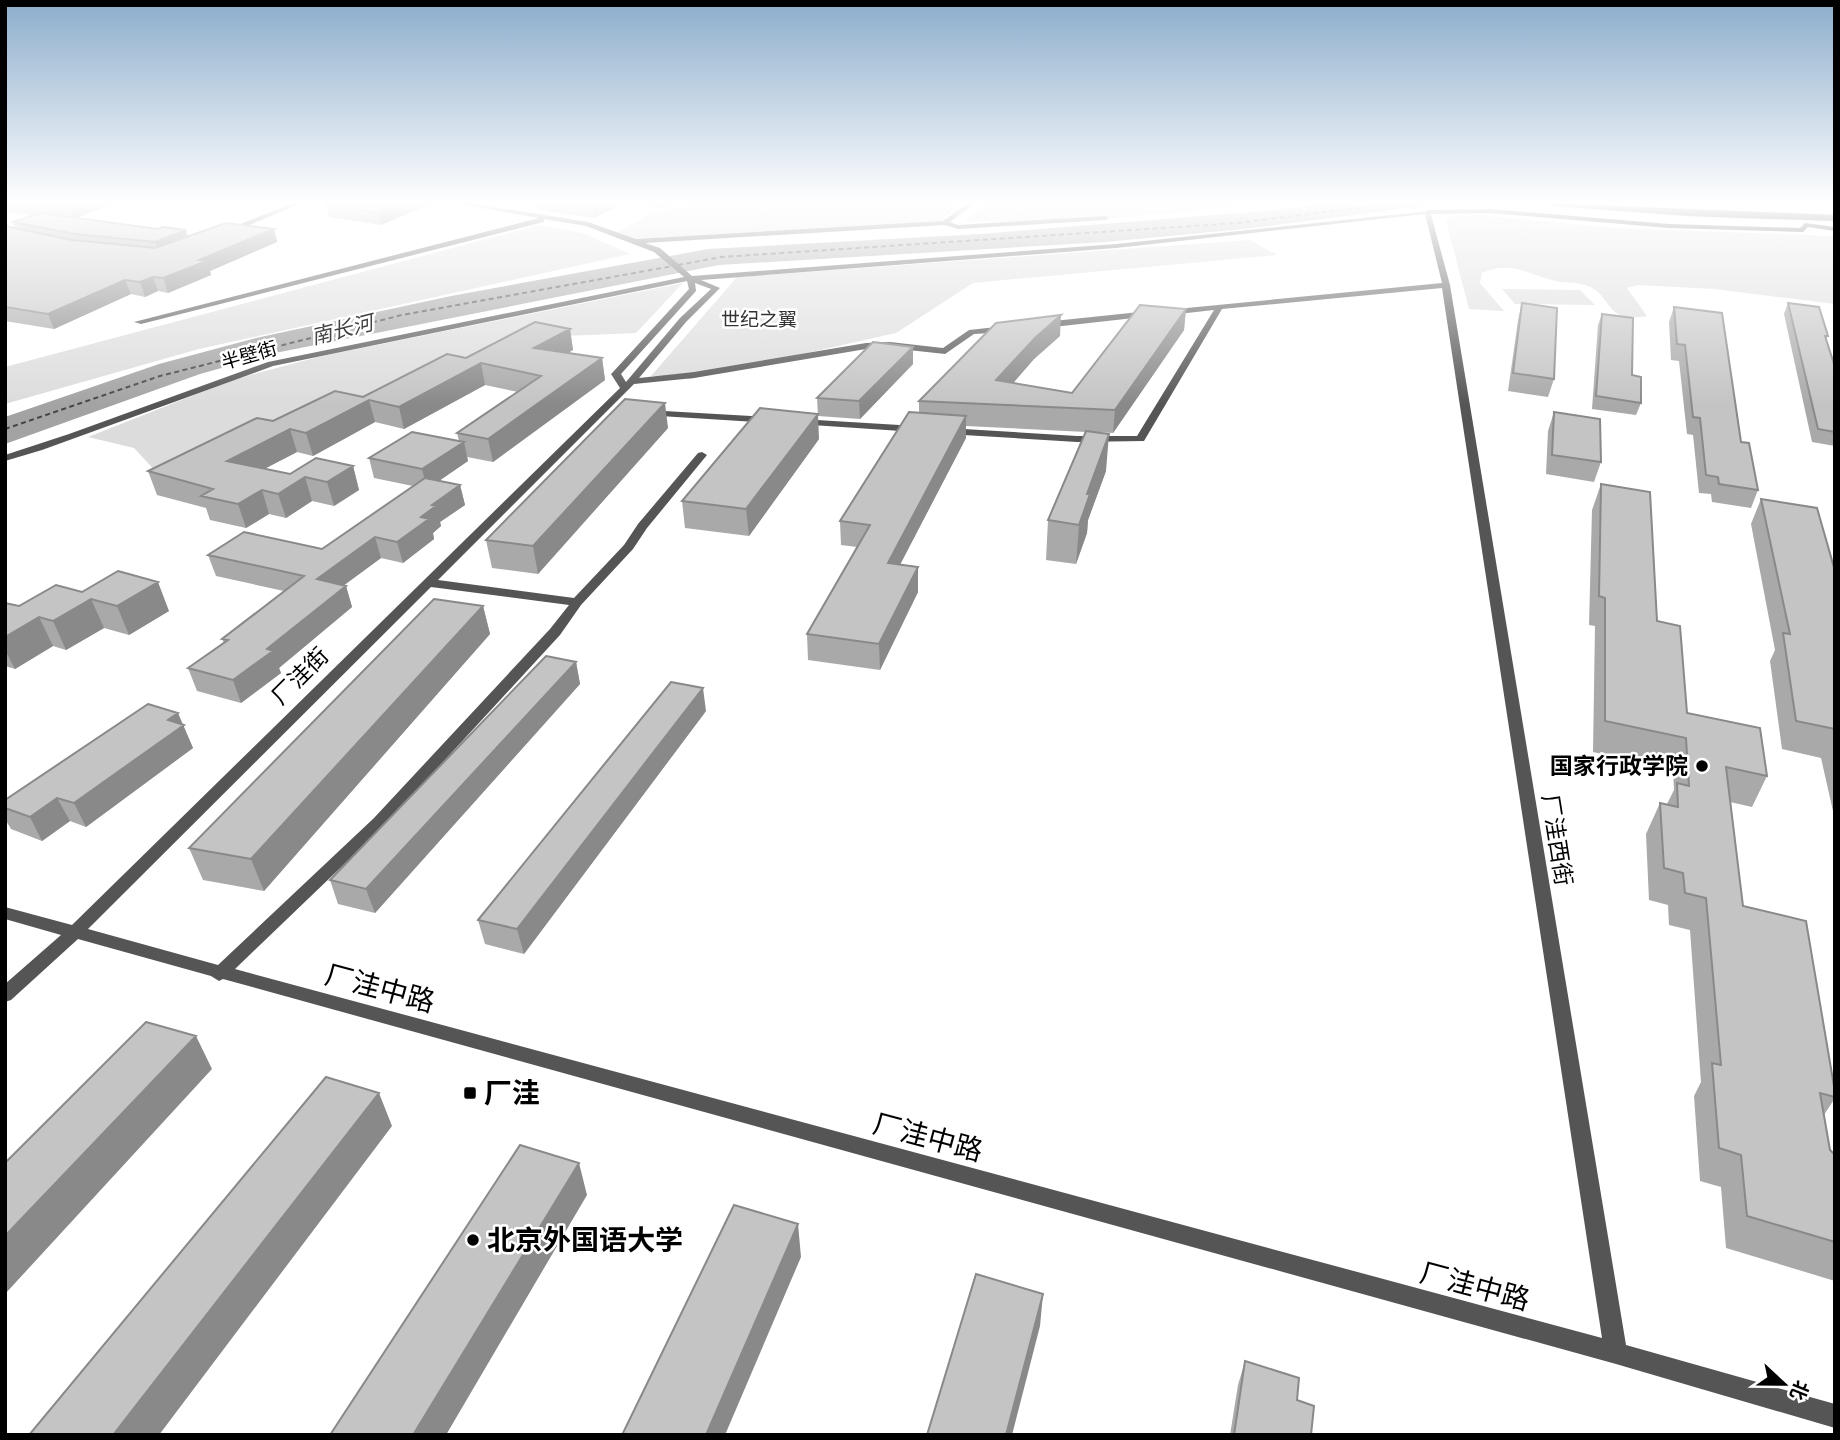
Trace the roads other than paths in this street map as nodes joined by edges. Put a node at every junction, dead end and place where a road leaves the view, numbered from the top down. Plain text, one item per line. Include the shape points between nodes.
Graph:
1 (343, 270) edge
2 (682, 270) edge
3 (758, 270) edge
4 (1442, 270) edge
5 (688, 275) junction
6 (1446, 285) junction
7 (1219, 307) junction
8 (138, 322) dead end
9 (1037, 326) edge
10 (1011, 328) edge
11 (629, 384) junction
12 (631, 412) edge
13 (924, 430) edge
14 (937, 431) edge
15 (702, 455) dead end
16 (5, 458) edge
17 (429, 583) junction
18 (577, 602) junction
19 (5, 914) edge
20 (73, 934) junction
21 (219, 974) junction
22 (5, 995) edge
23 (1616, 1353) junction
24 (1835, 1416) edge

1 - 8 street
2 - 5 street
3 - 5 street, 半壁街
4 - 6 street, 厂洼西街
5 - 11 street via 693,289 616,374
5 - 11 street, 厂洼街 via 716,288
5 - 16 street, 半壁街 via 271,363
6 - 7 street
6 - 23 street, 厂洼西街
7 - 9 street
7 - 14 street via 1139,439
10 - 11 street via 972,332 944,351 866,346
11 - 17 street, 厂洼街 via 610,410
12 - 13 street
15 - 18 street via 629,547
17 - 18 street
17 - 20 street, 厂洼街
18 - 21 street via 555,632 379,822
19 - 20 street, 厂洼中路
20 - 21 street, 厂洼中路
20 - 22 street, 厂洼街
21 - 23 street, 厂洼中路
23 - 24 street, 厂洼中路

